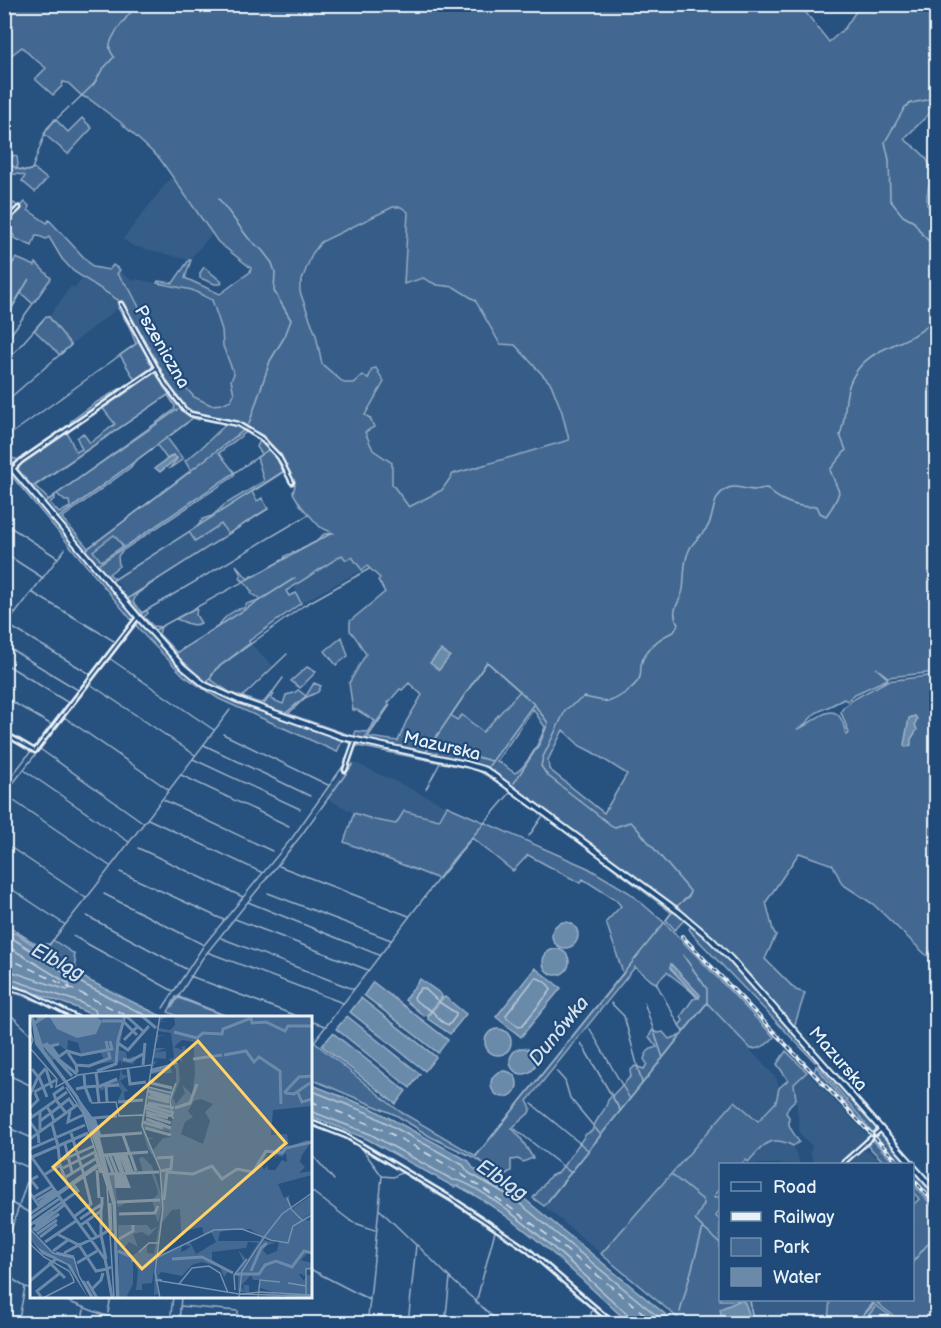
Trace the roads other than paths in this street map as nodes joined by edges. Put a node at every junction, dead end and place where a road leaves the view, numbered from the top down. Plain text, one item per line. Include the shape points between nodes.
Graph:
1 (19, 208) dead end
2 (4, 222) edge
3 (121, 304) dead end
4 (156, 368) junction
5 (4, 459) edge
6 (13, 469) junction
7 (292, 482) dead end
8 (138, 617) junction
9 (4, 733) edge
10 (355, 741) junction
11 (345, 770) dead end
12 (4, 986) edge
13 (75, 1016) edge
14 (312, 1123) edge
15 (881, 1129) junction
16 (843, 1163) edge
17 (910, 1163) edge
18 (914, 1167) edge
19 (936, 1192) edge
20 (614, 1323) edge

1 - 2 street
3 - 4 street, Pszeniczna
4 - 6 street
4 - 7 street, Pszeniczna via 187,411 238,424 268,443
5 - 6 main road, Mazurska
6 - 8 main road, Mazurska
8 - 9 street via 35,750
8 - 10 main road, Mazurska via 186,670 210,688
10 - 11 street
10 - 15 main road, Mazurska via 478,766 559,822 711,939
12 - 13 street
14 - 20 street via 346,1136 452,1199 528,1250
15 - 16 street
15 - 17 main road, Mazurska
18 - 19 main road, Mazurska

